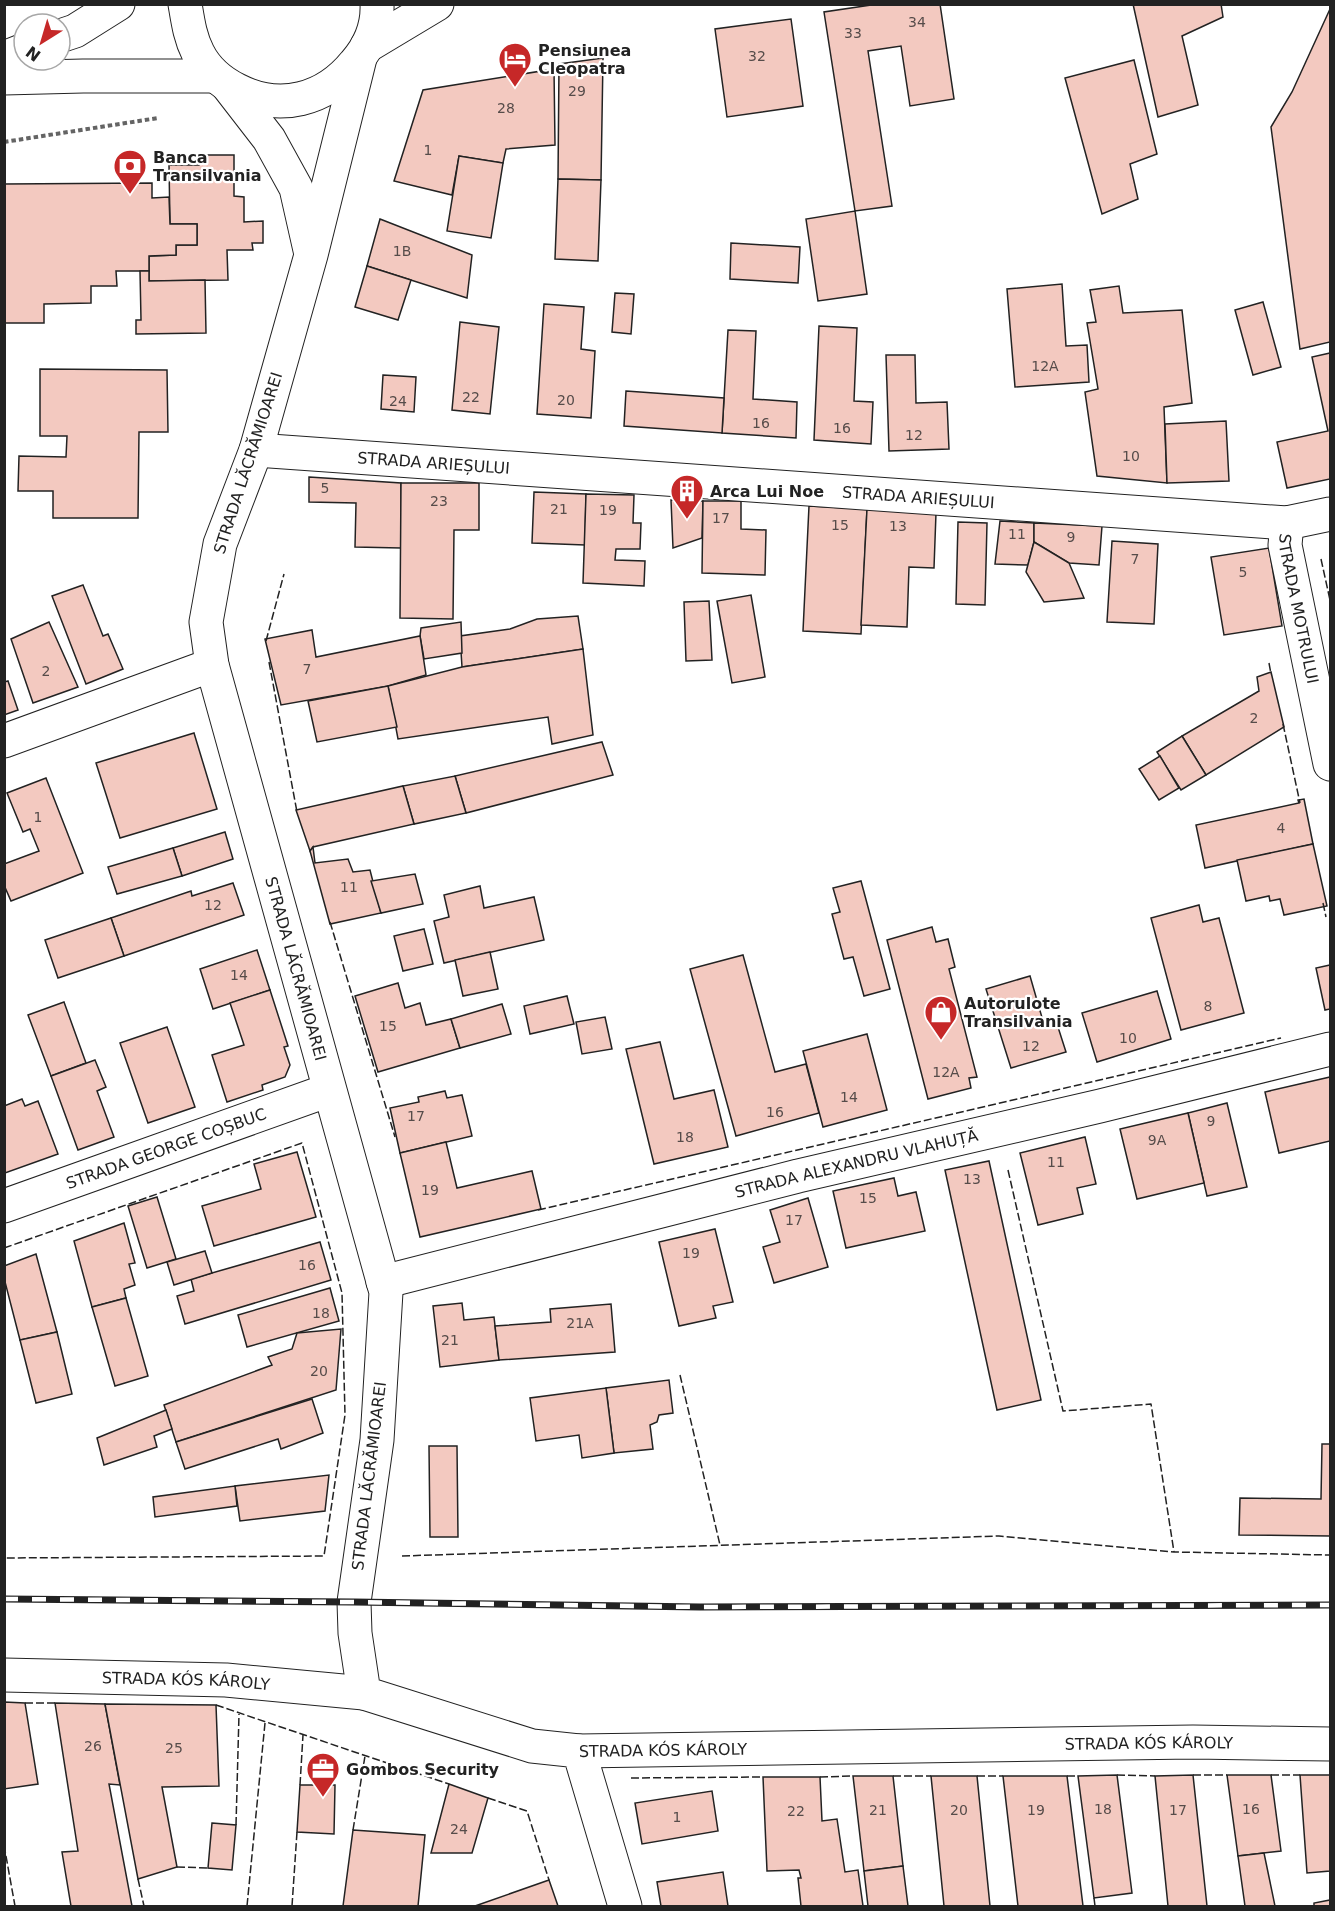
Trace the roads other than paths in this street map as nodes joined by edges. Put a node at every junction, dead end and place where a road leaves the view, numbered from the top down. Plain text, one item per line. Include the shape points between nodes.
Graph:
1 (118, 4) edge
2 (185, 4) edge
3 (377, 4) edge
4 (437, 4) edge
5 (72, 32) edge
6 (364, 52) junction
7 (4, 78) edge
8 (222, 81) junction
9 (311, 255) junction
10 (256, 450) junction
11 (1330, 514) edge
12 (1287, 523) junction
13 (212, 665) junction
14 (4, 741) edge
15 (1330, 764) edge
16 (1330, 1049) edge
17 (329, 1090) junction
18 (4, 1206) edge
19 (382, 1282) junction
20 (4, 1675) edge
21 (364, 1693) junction
22 (1330, 1744) edge
23 (579, 1751) junction
24 (625, 1906) edge

1 - 5 street
2 - 8 street, STRADA LĂCRĂMIOAREI via 189,31 199,55
3 - 6 street, STRADA LĂCRĂMIOAREI via 374,27
4 - 6 street
6 - 8 street via 344,77 324,91 300,100 275,102 250,97
6 - 9 street, STRADA LĂCRĂMIOAREI
7 - 8 street via 82,76
8 - 9 street, STRADA LĂCRĂMIOAREI via 269,139 296,188
9 - 10 street, STRADA LĂCRĂMIOAREI
10 - 12 street, STRADA ARIEȘULUI
10 - 13 street, STRADA LĂCRĂMIOAREI via 220,544 206,622
11 - 12 street, STRADA ARIEȘULUI
12 - 15 street, STRADA MOTRULUI via 1285,544
13 - 14 street
13 - 17 street, STRADA LĂCRĂMIOAREI
16 - 19 street, STRADA ALEXANDRU VLAHUȚĂ via 1100,1107 798,1176
17 - 18 street, STRADA GEORGE COȘBUC
17 - 19 street, STRADA LĂCRĂMIOAREI
19 - 21 street, STRADA LĂCRĂMIOAREI via 386,1292 377,1440 354,1602
20 - 21 street, STRADA KÓS KÁROLY via 226,1680
21 - 23 street, STRADA KÓS KÁROLY via 532,1746
22 - 23 street, STRADA KÓS KÁROLY via 1193,1742
23 - 24 street

